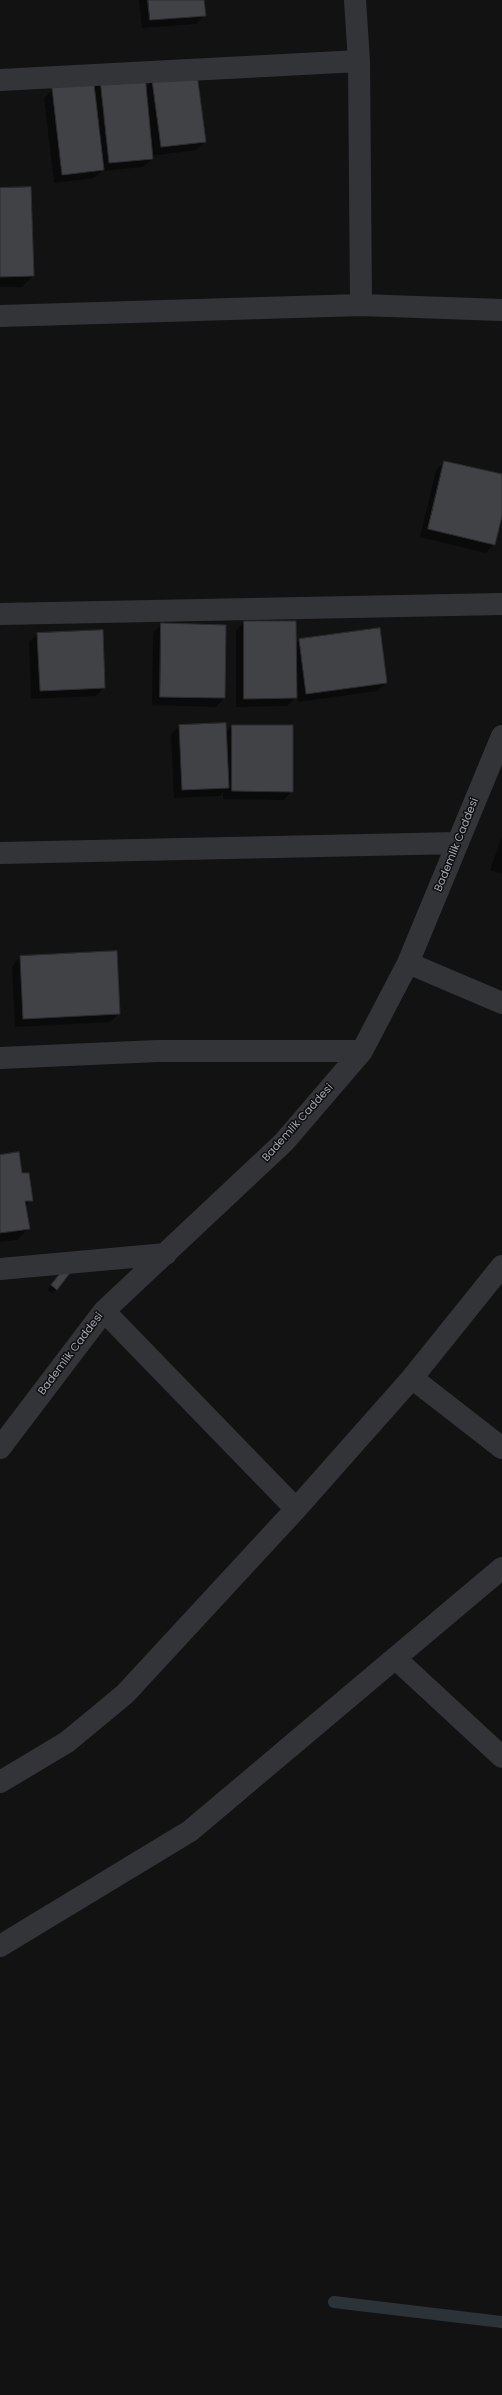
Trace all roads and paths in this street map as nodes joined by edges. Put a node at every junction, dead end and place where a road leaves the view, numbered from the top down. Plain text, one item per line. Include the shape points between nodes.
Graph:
1 (355, 0) edge
2 (359, 61) junction
3 (0, 80) edge
4 (361, 305) junction
5 (502, 310) edge
6 (0, 316) edge
7 (502, 604) edge
8 (0, 614) edge
9 (502, 736) edge
10 (458, 843) junction
11 (0, 853) edge
12 (408, 963) junction
13 (502, 1003) edge
14 (362, 1051) junction
15 (0, 1058) edge
16 (166, 1254) junction
17 (502, 1266) edge
18 (0, 1269) edge
19 (104, 1311) junction
20 (412, 1378) junction
21 (0, 1448) edge
22 (502, 1448) edge
23 (296, 1509) junction
24 (502, 1568) edge
25 (395, 1658) junction
26 (502, 1757) edge
27 (0, 1782) edge
28 (0, 1946) edge

1 - 2 street
2 - 3 street
2 - 4 street
4 - 5 street
4 - 6 street
7 - 8 street
9 - 10 street, Bademlik Caddesi
10 - 11 street
10 - 12 street, Bademlik Caddesi
12 - 13 street
12 - 14 street, Bademlik Caddesi
14 - 15 street via 158,1051
14 - 16 street, Bademlik Caddesi via 284,1142
16 - 18 street
16 - 19 street, Bademlik Caddesi
17 - 20 street
19 - 21 street, Bademlik Caddesi
19 - 23 street
20 - 22 street
20 - 23 street
23 - 27 street via 125,1694 67,1742
24 - 25 street
25 - 26 street
25 - 28 street via 190,1831

